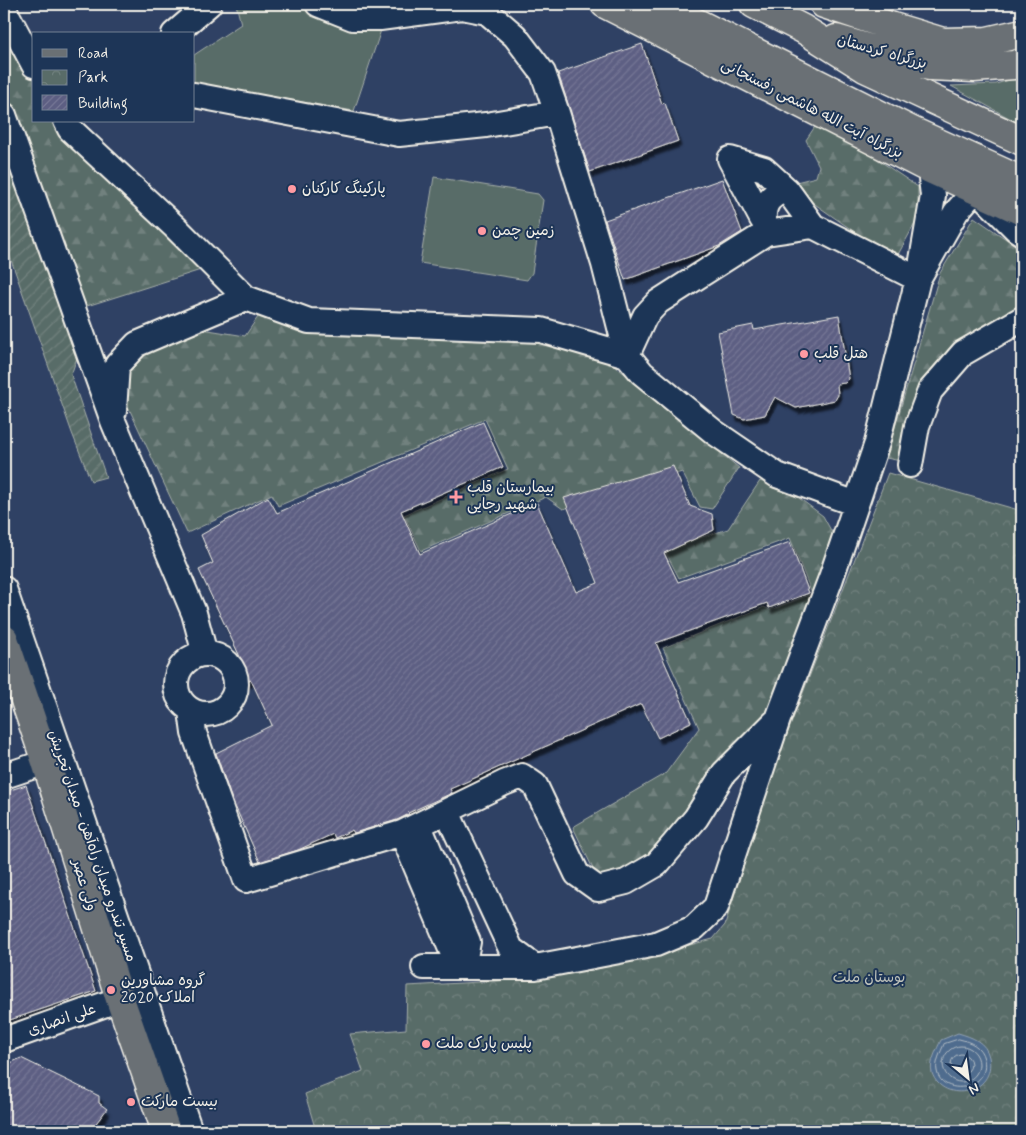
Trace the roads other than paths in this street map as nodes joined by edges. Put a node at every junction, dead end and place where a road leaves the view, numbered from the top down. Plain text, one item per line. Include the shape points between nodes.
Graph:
1 (209, 4) edge
2 (318, 4) edge
3 (605, 4) edge
4 (659, 4) edge
5 (754, 4) edge
6 (824, 4) edge
7 (4, 9) edge
8 (803, 29) junction
9 (176, 32) edge
10 (1022, 33) edge
11 (32, 60) edge
12 (1022, 62) edge
13 (195, 95) edge
14 (557, 113) junction
15 (4, 115) edge
16 (66, 122) edge
17 (1022, 141) edge
18 (930, 170) junction
19 (1022, 181) edge
20 (976, 189) junction
21 (787, 190) junction
22 (764, 226) junction
23 (813, 226) junction
24 (1021, 228) edge
25 (918, 279) junction
26 (246, 298) junction
27 (1022, 319) edge
28 (627, 355) junction
29 (114, 421) junction
30 (910, 465) dead end
31 (856, 504) junction
32 (4, 589) edge
33 (4, 639) edge
34 (205, 654) junction
35 (191, 711) junction
36 (778, 719) junction
37 (46, 762) junction
38 (4, 776) edge
39 (447, 812) junction
40 (410, 829) junction
41 (424, 966) dead end
42 (463, 967) junction
43 (535, 967) junction
44 (120, 1000) junction
45 (4, 1040) edge
46 (166, 1131) edge
47 (190, 1131) edge

1 - 9 street
2 - 14 street via 353,18 380,18 462,7 487,12 515,36 543,73
3 - 18 main road, بزرگراه آیت الله هاشمی رفسنجانی
4 - 19 main road via 912,131
5 - 8 main road
6 - 10 main road via 943,42 987,41
7 - 11 street
8 - 12 main road, بزرگراه کردستان via 929,66 974,68
8 - 17 main road via 865,68
13 - 14 street via 399,134 486,125
14 - 28 street via 604,264
15 - 29 street
16 - 26 street via 70,129
18 - 20 main road, بزرگراه آیت الله هاشمی رفسنجانی
18 - 25 street via 933,196
20 - 24 main road, بزرگراه آیت الله هاشمی رفسنجانی
20 - 25 street via 956,212
21 - 22 street via 778,192 766,204
21 - 22 street via 764,169 730,159
21 - 23 street
22 - 23 street
22 - 28 street via 658,302 644,316
23 - 25 street
25 - 31 street via 878,443
26 - 28 street via 309,321 541,330
26 - 29 street via 138,344 117,365
27 - 30 street via 963,353 930,391 917,426
28 - 31 street via 642,374 707,426 777,475
29 - 34 street via 194,613
31 - 36 street
32 - 47 street, مسیر تندرو میدان راه‌آهن - میدان تجریش
33 - 37 main road, ولی عصر
34 - 35 street via 186,661 176,677 178,697
34 - 35 street via 215,655 231,667 236,676 236,686 231,701 220,711 211,715
35 - 40 street via 194,733 246,880
36 - 39 street via 724,773 696,818 657,864 626,882 598,889 577,874 535,785 522,776
36 - 43 street via 716,908 694,928 656,944
37 - 38 street
37 - 44 main road, ولی عصر
39 - 40 street
39 - 43 street via 511,949
40 - 42 street via 468,942
41 - 42 street
42 - 43 street
44 - 45 street, علی انصاری
44 - 46 main road, ولی عصر

